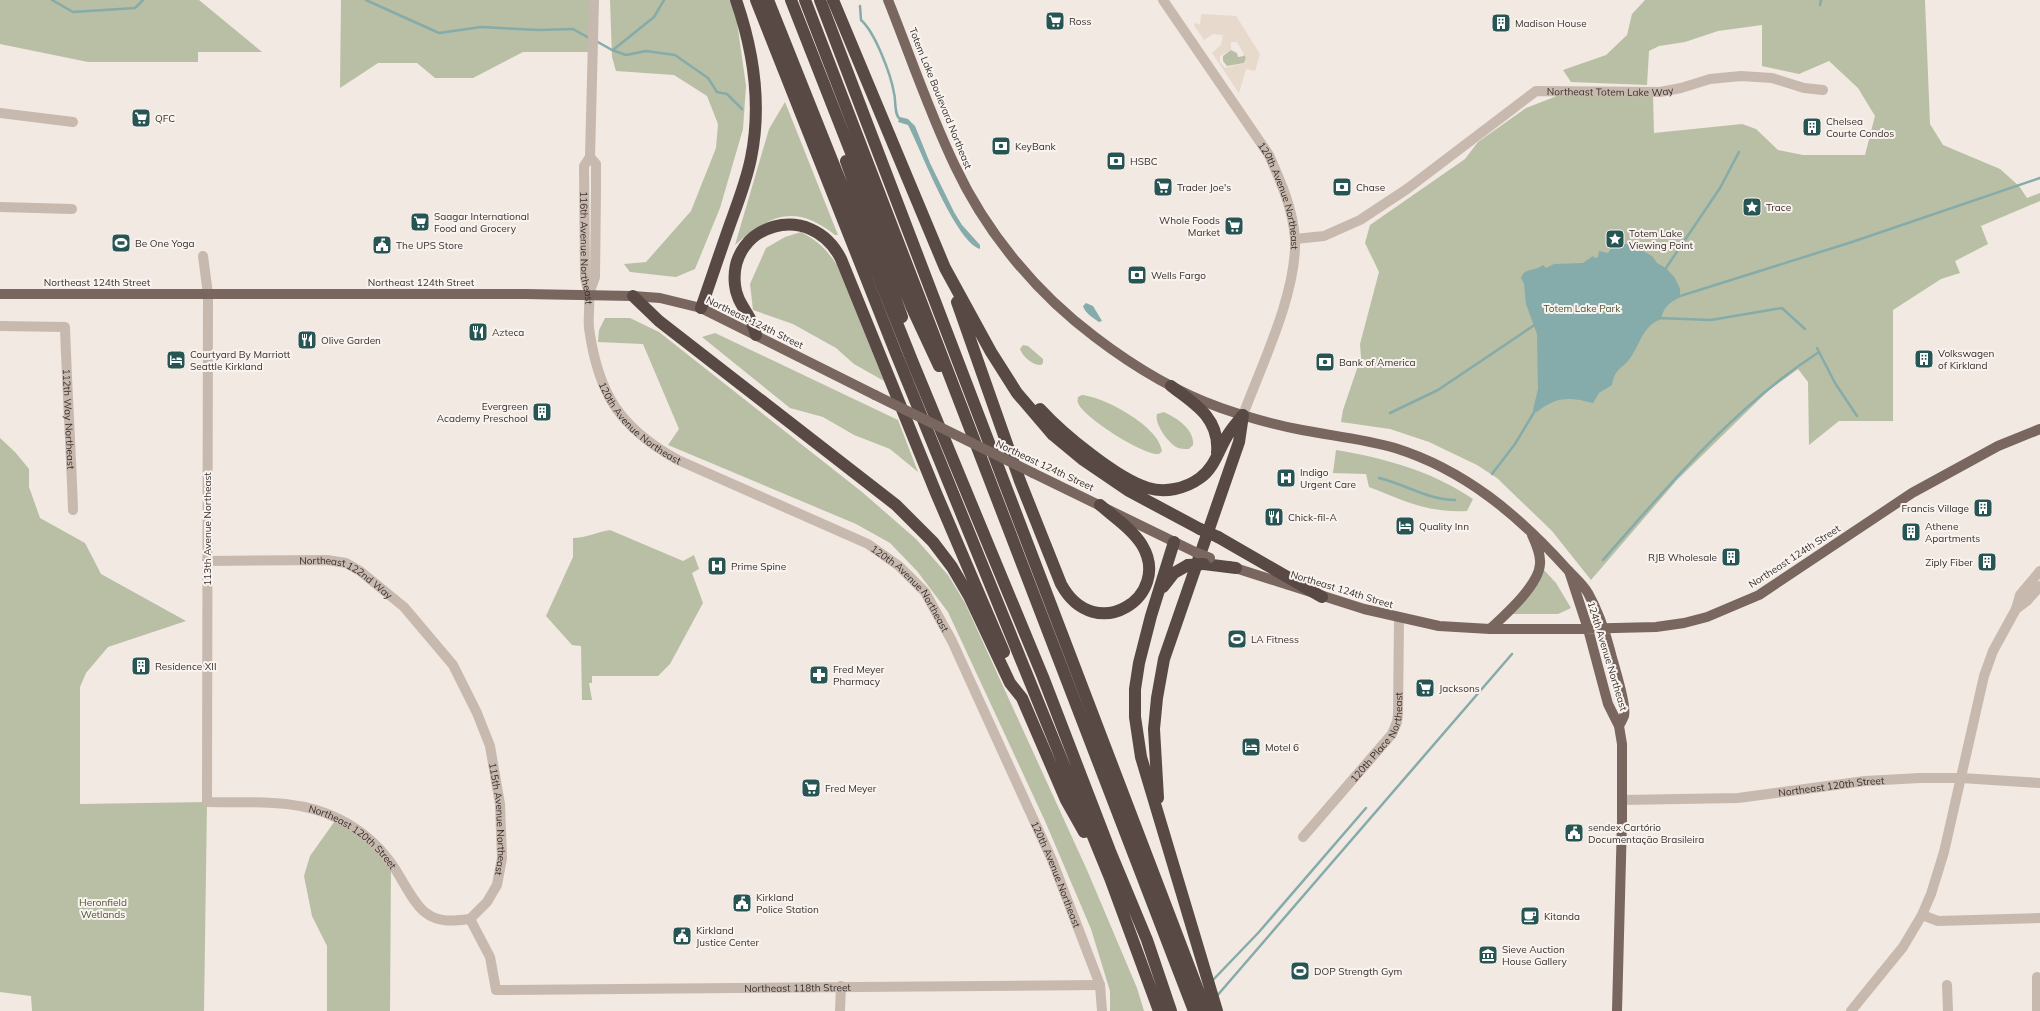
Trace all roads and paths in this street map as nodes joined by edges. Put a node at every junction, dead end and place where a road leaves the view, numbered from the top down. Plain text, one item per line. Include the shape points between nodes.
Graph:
1 (594, 0) edge
2 (736, 0) edge
3 (756, 0) edge
4 (768, 0) edge
5 (782, 0) edge
6 (791, 0) edge
7 (805, 0) edge
8 (820, 0) edge
9 (833, 0) edge
10 (888, 0) edge
11 (1163, 0) edge
12 (1823, 90) dead end
13 (0, 113) edge
14 (73, 122) dead end
15 (0, 207) edge
16 (72, 209) dead end
17 (1295, 239) junction
18 (203, 256) dead end
19 (945, 268) junction
20 (0, 294) edge
21 (208, 294) junction
22 (589, 295) junction
23 (633, 296) junction
24 (701, 308) junction
25 (0, 326) edge
26 (756, 335) junction
27 (991, 352) junction
28 (913, 364) junction
29 (952, 385) junction
30 (1171, 386) junction
31 (1243, 415) junction
32 (2040, 429) edge
33 (1214, 462) junction
34 (1100, 505) junction
35 (73, 510) dead end
36 (1529, 529) junction
37 (1174, 542) junction
38 (207, 561) junction
39 (1207, 561) junction
40 (1236, 568) joint
41 (2040, 571) edge
42 (1569, 572) junction
43 (2040, 586) edge
44 (1157, 596) junction
45 (1322, 596) junction
46 (2016, 608) junction
47 (1399, 618) junction
48 (1604, 628) junction
49 (1490, 629) junction
50 (1588, 629) junction
51 (453, 665) joint
52 (1022, 698) junction
53 (1619, 726) junction
54 (1961, 778) junction
55 (2040, 783) edge
56 (1622, 800) junction
57 (208, 802) joint
58 (1160, 824) junction
59 (1303, 837) dead end
60 (1110, 878) junction
61 (1922, 915) junction
62 (2040, 918) edge
63 (470, 919) junction
64 (2037, 976) dead end
65 (1100, 985) junction
66 (1947, 985) dead end
67 (841, 986) junction
68 (2039, 1007) edge
69 (840, 1011) edge
70 (1102, 1011) edge
71 (1159, 1011) edge
72 (1171, 1011) edge
73 (1194, 1011) edge
74 (1206, 1011) edge
75 (1217, 1011) edge
76 (1617, 1011) edge
77 (1851, 1011) edge
78 (1948, 1011) edge

1 - 22 street, 116th Avenue Northeast via 590,157 596,164 595,277
2 - 24 highway via 750,43 755,74 755,136 747,176
3 - 60 highway
4 - 28 highway
5 - 28 highway via 879,249 911,343
6 - 29 highway via 912,308 935,359
7 - 29 highway via 886,205
8 - 74 highway
9 - 19 highway
10 - 30 main road, Totem Lake Boulevard Northeast via 955,167 1003,246 1060,309 1125,359
11 - 17 street, 120th Avenue Northeast via 1269,155 1288,201
12 - 17 street, Northeast Totem Lake Way via 1804,88 1772,78 1741,76 1710,79 1660,92 1536,92 1407,189 1360,220 1324,236
13 - 14 street
15 - 16 street
17 - 31 street, 120th Avenue Northeast via 1292,269 1282,308
18 - 21 street, 113th Avenue Northeast
19 - 27 highway
19 - 34 highway via 1020,481 1061,584 1067,595 1082,608 1095,613 1110,613 1127,607 1136,600 1145,586 1149,569 1142,545
20 - 21 main road, Northeast 124th Street
21 - 22 main road, Northeast 124th Street
21 - 38 street, 113th Avenue Northeast
22 - 23 main road, Northeast 124th Street
22 - 65 street, 120th Avenue Northeast via 589,327 596,367 607,395 635,431 678,460 868,544 899,566 925,592 952,641 1025,799 1077,922
23 - 24 main road, Northeast 124th Street via 660,298
23 - 52 highway via 660,321 866,480 914,522 961,581 1010,683
24 - 26 main road, Northeast 124th Street
25 - 35 street, 112th Way Northeast via 66,327
26 - 34 main road, Northeast 124th Street, bridge
26 - 52 highway via 749,316 739,301 735,284 735,273 741,253 756,235 777,226 802,225 822,234 836,249 841,259
27 - 33 highway via 1042,411 1069,436 1097,458 1138,484 1156,490 1181,488 1201,478
27 - 45 highway, bridge via 1017,393 1053,435 1082,459 1129,491 1218,537
28 - 72 highway via 1043,677 1164,987
29 - 73 highway
30 - 31 main road, Totem Lake Boulevard Northeast
30 - 33 highway via 1202,409 1210,420 1217,441
31 - 33 highway via 1226,436
31 - 36 main road, Totem Lake Boulevard Northeast via 1291,428 1378,443 1413,454 1477,487
31 - 58 highway via 1239,442 1164,658 1154,729
32 - 48 main road, Northeast 124th Street via 1998,446 1912,494 1759,595 1707,617 1684,623 1656,627
34 - 37 main road, Northeast 124th Street
36 - 42 main road, Totem Lake Boulevard Northeast
36 - 49 main road via 1540,556 1540,570 1504,616
37 - 39 main road, Northeast 124th Street, bridge
37 - 44 highway
38 - 51 street, Northeast 122nd Way via 327,560 346,563 360,571 404,607
38 - 57 street, 113th Avenue Northeast
39 - 40 highway
39 - 44 highway, bridge via 1188,565 1174,573
40 - 45 main road, Northeast 124th Street
41 - 46 street via 2020,595
42 - 48 main road, 124th Avenue Northeast via 1579,580 1587,592
42 - 50 main road, 124th Avenue Northeast
43 - 46 street via 2027,601
44 - 58 highway via 1139,663 1135,688 1135,717 1141,757
45 - 47 main road, Northeast 124th Street
46 - 54 street via 1993,652 1984,676
47 - 49 main road, Northeast 124th Street via 1439,626
47 - 59 street, 120th Place Northeast via 1398,714 1392,734
48 - 50 main road, Northeast 124th Street
48 - 53 main road, 124th Avenue Northeast via 1625,714
49 - 50 main road, Northeast 124th Street
50 - 53 main road, 124th Avenue Northeast via 1608,704
51 - 63 street, 115th Avenue Northeast via 490,746 500,804 502,858 498,885 487,902
52 - 60 highway via 1066,800
53 - 56 main road, 124th Avenue Northeast via 1622,750
54 - 55 street, Northeast 120th Street
54 - 56 street, Northeast 120th Street via 1866,781 1738,798
54 - 61 street via 1939,869
56 - 76 main road, 124th Avenue Northeast
57 - 63 street, Northeast 120th Street via 303,806 337,818 372,841 425,913 450,922
58 - 75 highway via 1181,886
60 - 71 highway
61 - 62 street via 1938,921
61 - 77 street via 1903,947
63 - 67 street, Northeast 118th Street via 490,957 496,990
64 - 68 street
65 - 67 street, Northeast 118th Street
65 - 70 street, 120th Avenue Northeast
66 - 78 street
67 - 69 street

